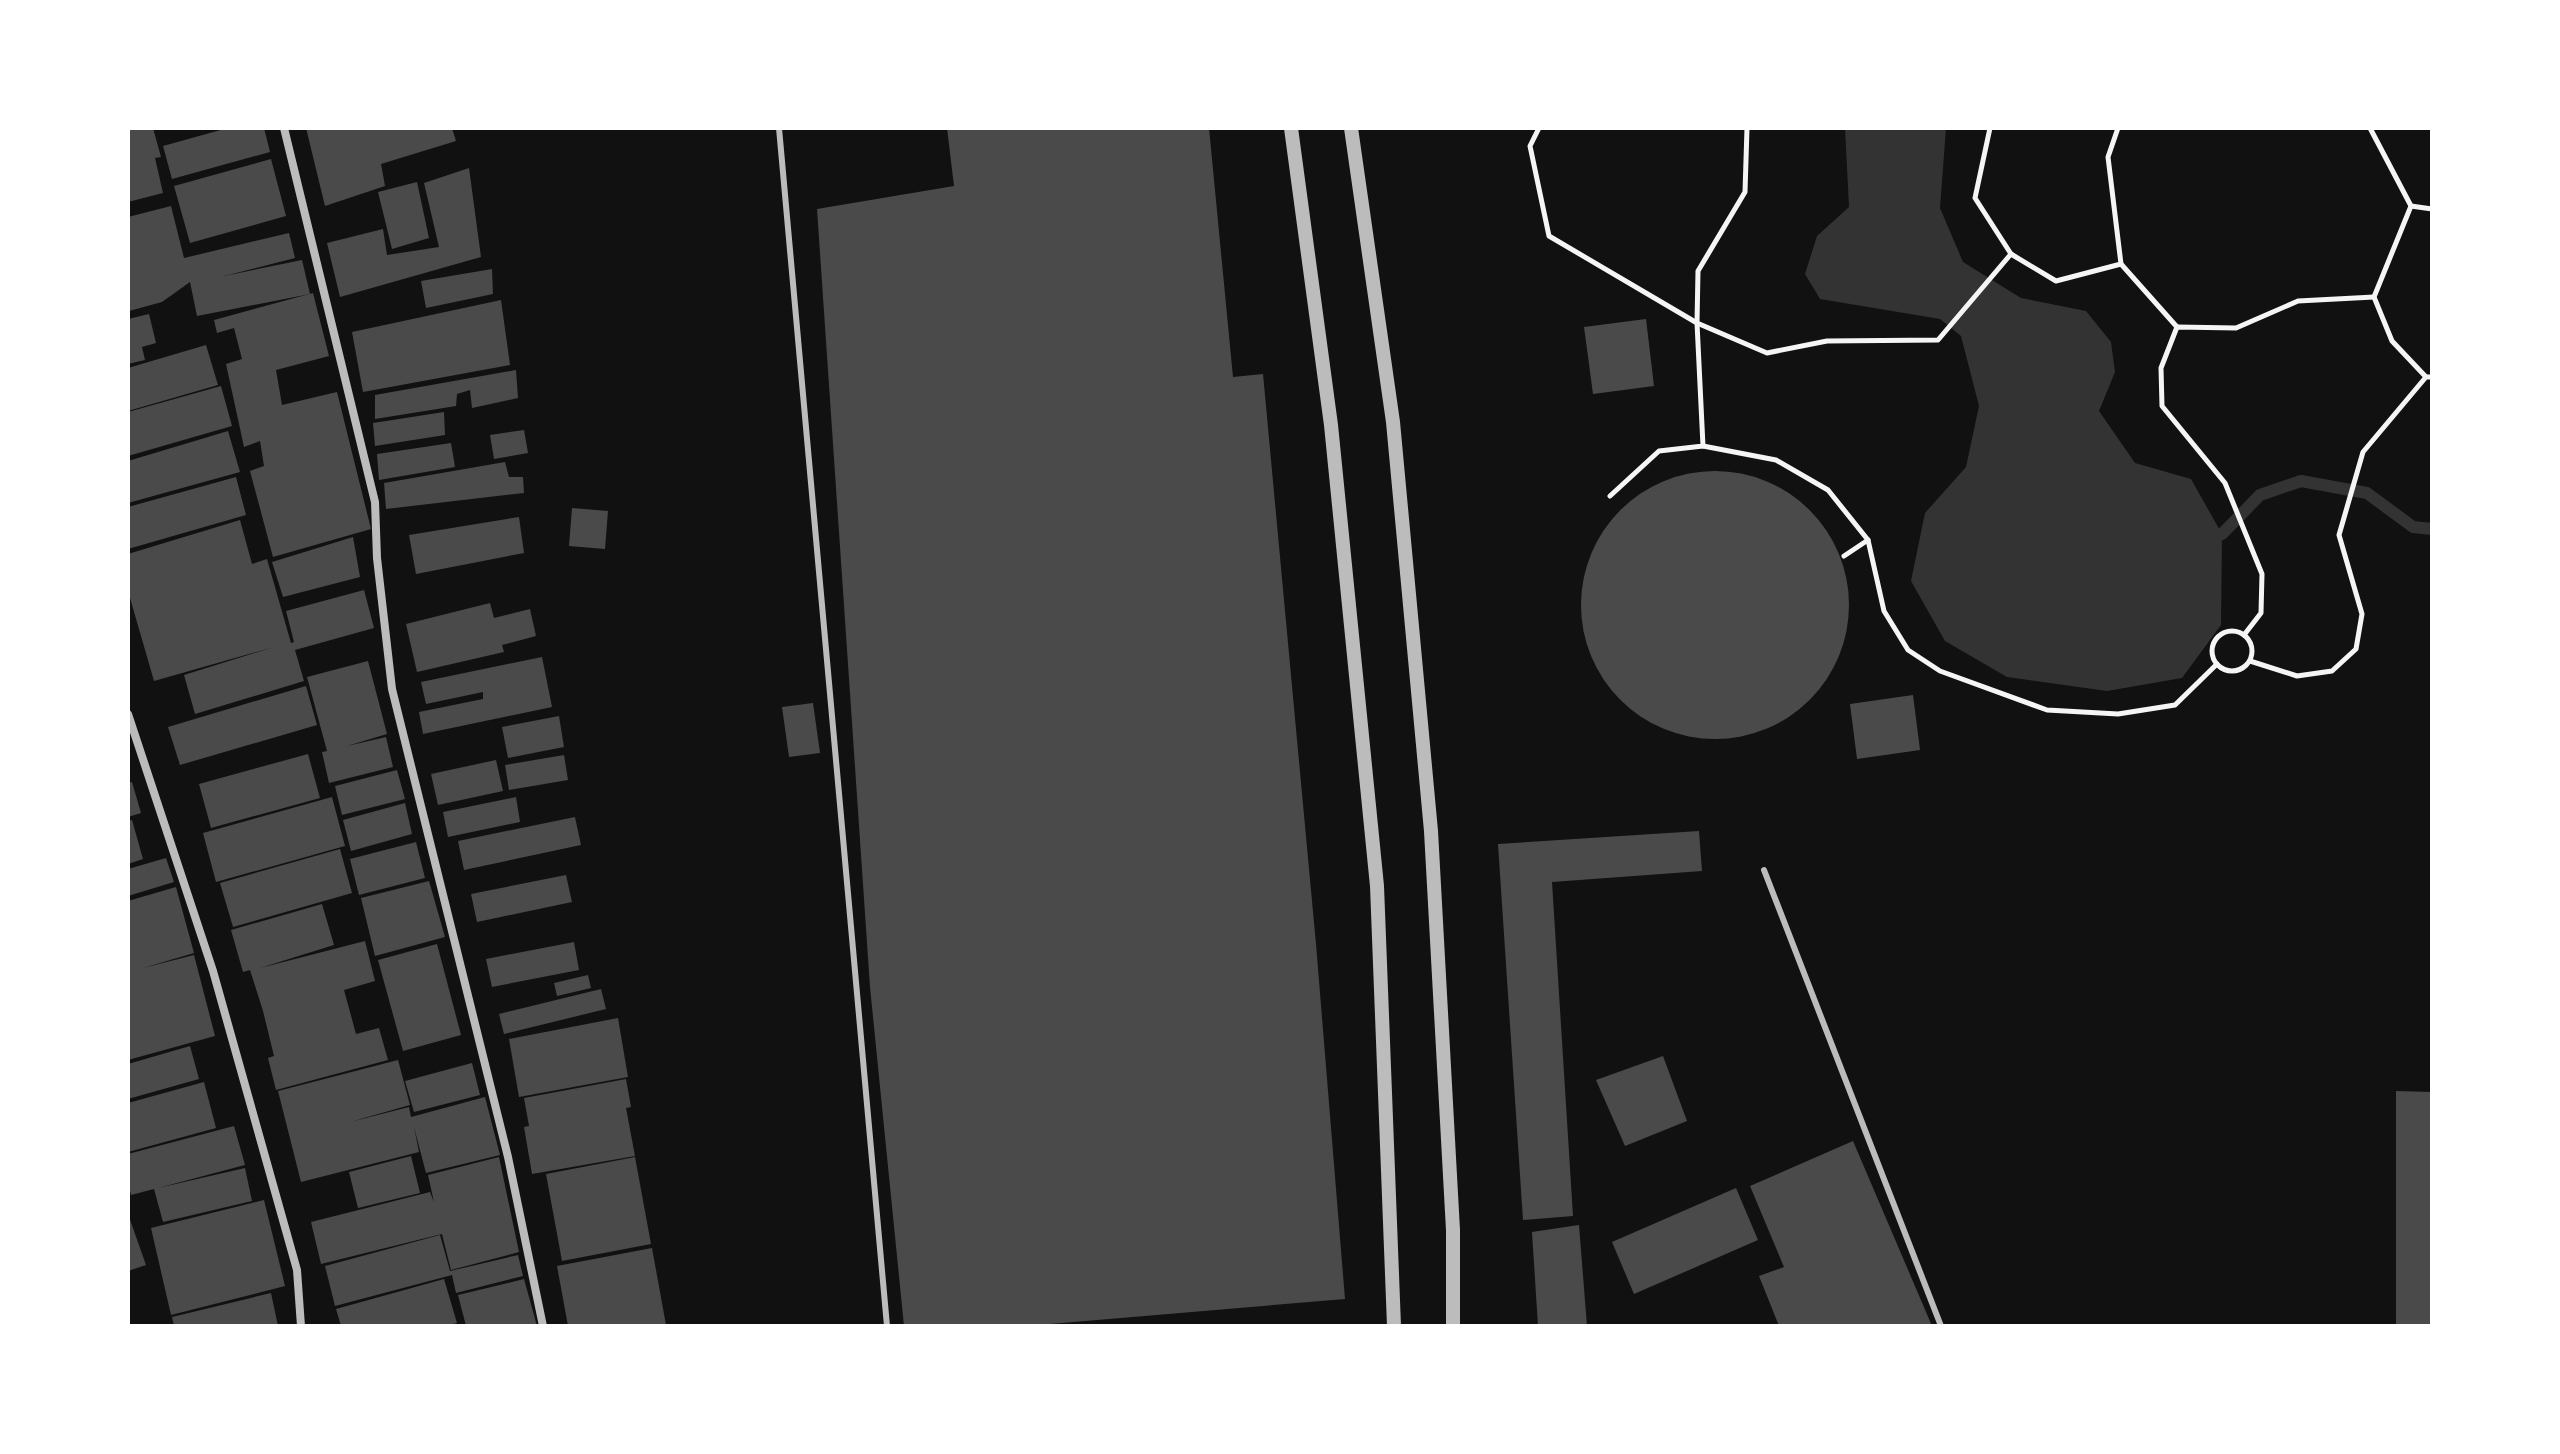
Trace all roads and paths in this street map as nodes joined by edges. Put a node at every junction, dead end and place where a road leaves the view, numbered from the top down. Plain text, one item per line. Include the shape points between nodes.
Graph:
1 (284, 128) edge
2 (779, 128) edge
3 (1291, 128) edge
4 (1351, 128) edge
5 (1539, 128) edge
6 (1747, 128) edge
7 (1990, 128) edge
8 (2118, 128) edge
9 (2370, 128) edge
10 (2411, 206) junction
11 (2432, 209) edge
12 (2011, 254) junction
13 (2121, 264) junction
14 (2374, 297) junction
15 (1697, 323) junction
16 (2177, 327) junction
17 (2429, 377) edge
18 (1703, 446) junction
19 (1610, 496) dead end
20 (1868, 540) junction
21 (1844, 556) dead end
22 (2244, 635) junction
23 (2250, 661) junction
24 (2217, 664) junction
25 (128, 714) edge
26 (1764, 870) dead end
27 (301, 1326) edge
28 (543, 1326) edge
29 (887, 1326) edge
30 (1394, 1326) edge
31 (1453, 1326) edge
32 (1941, 1326) edge

1 - 28 street via 375,502 392,689 508,1157
2 - 29 lane
3 - 30 street via 1331,425 1377,886
4 - 31 street via 1393,422 1431,831 1453,1230
5 - 15 path via 1530,146 1549,236
6 - 15 path via 1745,192 1698,271
7 - 12 path via 1975,198
8 - 13 path via 2108,157
9 - 10 path
10 - 11 path
10 - 14 path
12 - 13 path via 2056,281
12 - 15 path via 1938,340 1827,341 1767,353
13 - 16 path
14 - 16 path via 2298,301 2236,328
14 - 17 path via 2392,341
15 - 18 path
16 - 22 path via 2161,368 2162,406 2225,483 2262,574 2261,613
17 - 23 path via 2363,452 2339,535 2362,614 2356,649 2332,671 2297,676
18 - 19 path via 1659,451
18 - 20 path via 1776,460 1828,490
20 - 21 path
20 - 24 path via 1884,611 1908,650 1940,671 2047,710 2118,714 2175,705
22 - 23 path via 2252,647
22 - 24 path via 2220,635 2212,649
23 - 24 path via 2231,671
25 - 27 street via 217,986 297,1270
26 - 32 lane

